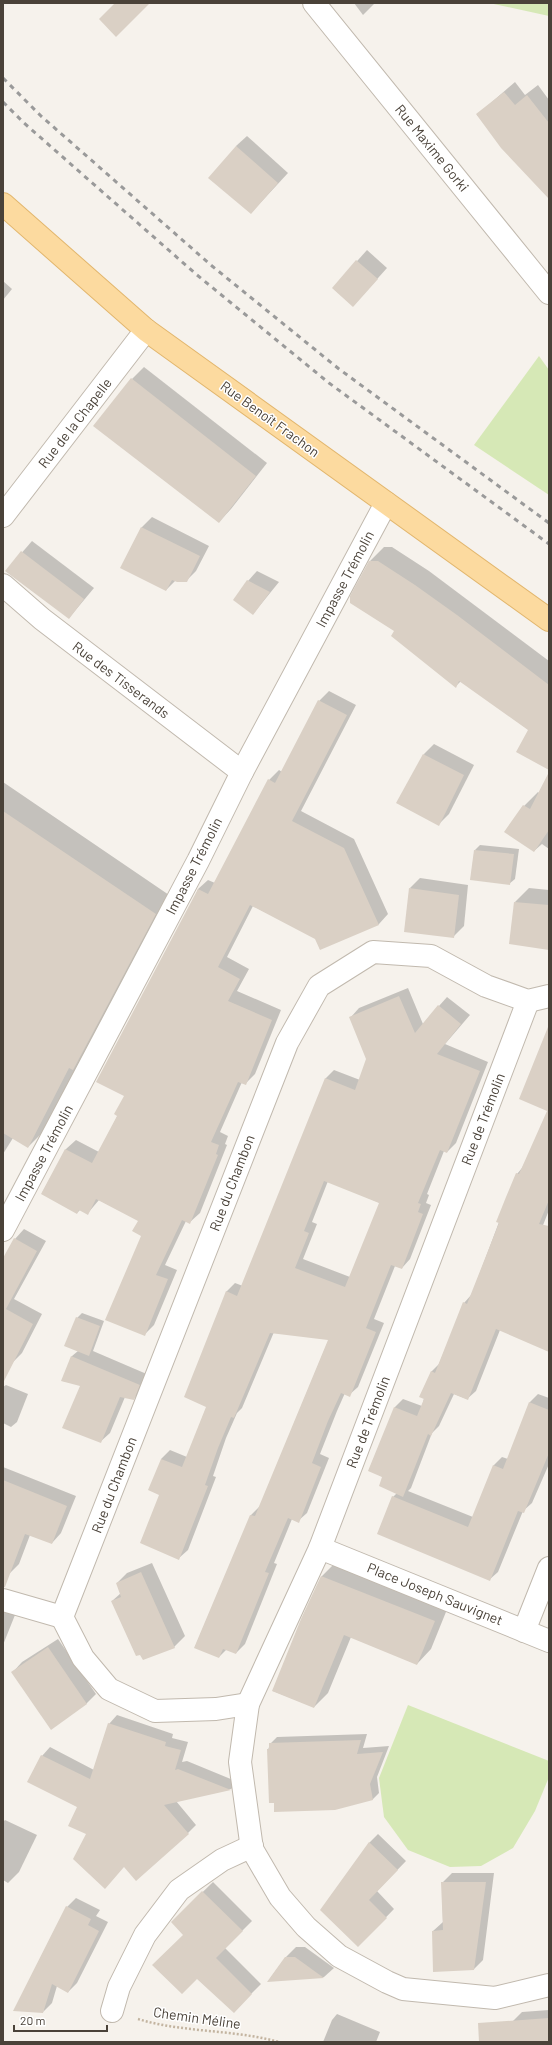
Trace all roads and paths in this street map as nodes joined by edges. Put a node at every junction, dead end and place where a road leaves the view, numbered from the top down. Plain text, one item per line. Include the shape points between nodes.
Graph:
1 (314, 3) edge
2 (3, 204) edge
3 (549, 292) edge
4 (146, 330) junction
5 (386, 503) junction
6 (3, 516) edge
7 (3, 585) edge
8 (549, 620) edge
9 (242, 772) junction
10 (549, 996) edge
11 (528, 1001) junction
12 (3, 1230) edge
13 (320, 1548) junction
14 (549, 1568) edge
15 (3, 1600) edge
16 (62, 1617) junction
17 (524, 1631) junction
18 (549, 1641) edge
19 (248, 1704) junction
20 (252, 1846) junction
21 (549, 1985) edge
22 (112, 2011) joint
23 (279, 2042) edge

1 - 3 street, Rue Maxime Gorki
2 - 4 main road, Rue Benoît Frachon
4 - 5 main road, Rue Benoît Frachon
4 - 6 street, Rue de la Chapelle
5 - 8 main road, Rue Benoît Frachon
5 - 9 street, Impasse Trémolin
7 - 9 street, Rue des Tisserands via 42,619
9 - 12 street, Impasse Trémolin
10 - 11 street
11 - 13 street, Rue de Trémolin
11 - 16 street, Rue du Chambon via 486,986 431,956 373,952 320,986 287,1043
13 - 17 street, Place Joseph Sauvignet
13 - 19 street, Rue de Trémolin
14 - 17 street
15 - 16 street
16 - 19 street via 83,1658 109,1689 155,1711 216,1709
17 - 18 street, Place Joseph Sauvignet
19 - 20 street, Rue de Trémolin via 240,1762
20 - 21 street, Rue de Trémolin via 280,1896 306,1927 339,1956 387,1982 403,1989 494,1998
20 - 22 street via 222,1860 179,1890 145,1935 119,1987
22 - 23 path, Chemin Méline via 162,2026 260,2037

